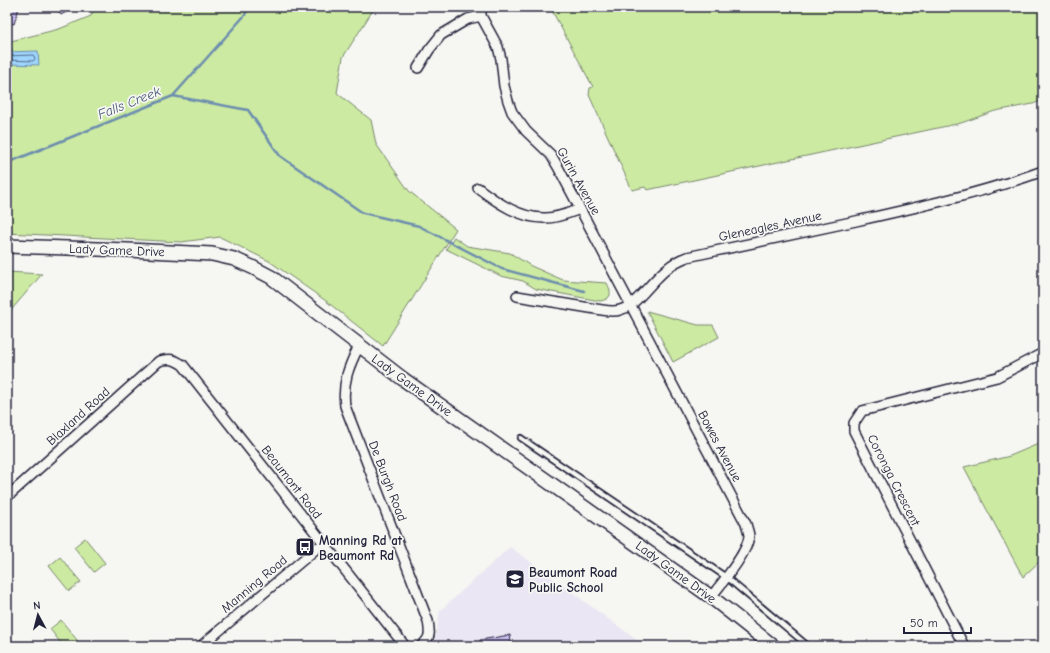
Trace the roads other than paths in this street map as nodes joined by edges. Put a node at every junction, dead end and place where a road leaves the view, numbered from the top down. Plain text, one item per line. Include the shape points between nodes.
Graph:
1 (481, 12) edge
2 (418, 68) dead end
3 (1043, 171) edge
4 (478, 188) dead end
5 (580, 209) junction
6 (7, 246) edge
7 (517, 296) dead end
8 (632, 305) junction
9 (359, 346) junction
10 (1043, 353) edge
11 (168, 359) joint
12 (521, 438) dead end
13 (7, 497) edge
14 (323, 543) junction
15 (726, 578) junction
16 (711, 597) junction
17 (201, 646) edge
18 (405, 646) edge
19 (421, 646) edge
20 (773, 646) edge
21 (808, 646) edge
22 (964, 646) edge

1 - 2 street via 441,35
1 - 5 street, Gurin Avenue via 498,47 504,86 512,112 526,131 551,155
3 - 8 street, Gleneagles Avenue via 987,190 916,208 687,257 679,260 659,276
4 - 5 street via 496,202 517,213 532,217 564,216
5 - 8 street, Gurin Avenue
6 - 9 main road, Lady Game Drive via 188,252 212,254 234,260 271,277
7 - 8 street via 611,311
8 - 15 street, Bowes Avenue via 746,524 749,536 747,547
9 - 16 main road, Lady Game Drive via 403,380
9 - 19 street, De Burgh Road via 345,384 345,406 428,621 430,636
10 - 22 street, Coronga Crescent via 997,377 862,411 854,423 854,431
11 - 13 street, Blaxland Road via 159,361
11 - 14 street, Beaumont Road via 183,365
12 - 15 lane, Lady Game Drive
14 - 17 street, Manning Road
14 - 18 street, Beaumont Road
15 - 16 street, Bowes Avenue
15 - 21 lane, Lady Game Drive
16 - 20 main road, Lady Game Drive

